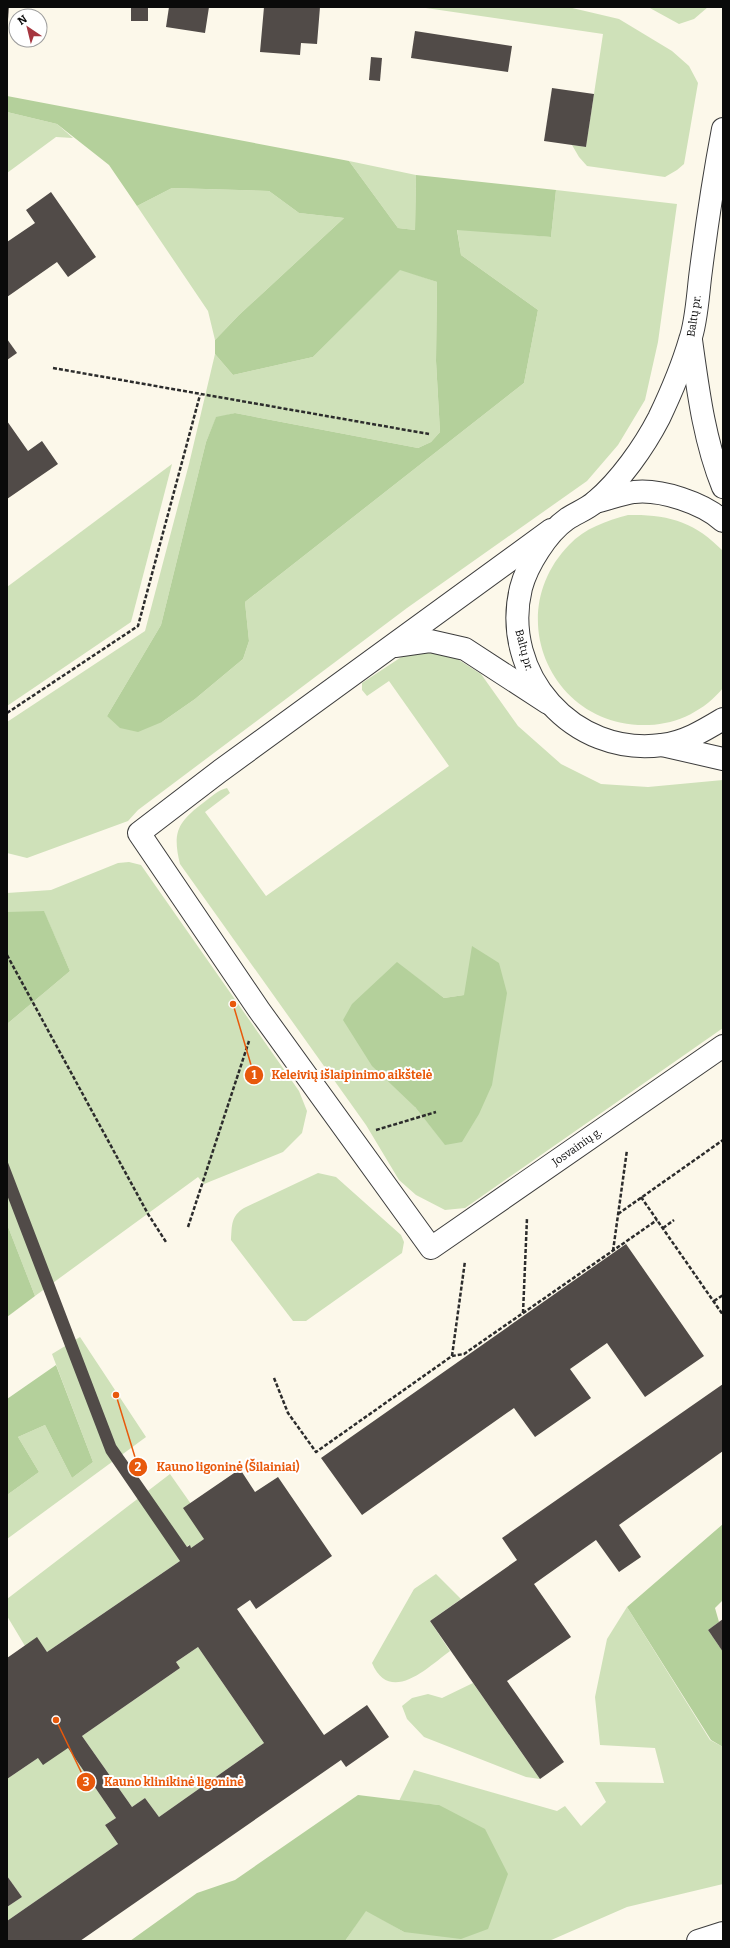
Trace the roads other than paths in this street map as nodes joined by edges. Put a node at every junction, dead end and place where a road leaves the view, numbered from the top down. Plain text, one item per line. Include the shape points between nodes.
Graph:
1 (723, 129) edge
2 (691, 339) junction
3 (723, 488) edge
4 (595, 502) junction
5 (565, 520) junction
6 (723, 521) edge
7 (391, 646) junction
8 (548, 703) junction
9 (723, 719) edge
10 (723, 727) edge
11 (694, 736) junction
12 (662, 745) junction
13 (723, 759) edge
14 (723, 1046) edge
15 (723, 1933) edge
16 (698, 1941) edge

1 - 2 street, Baltų pr.
2 - 3 street via 702,418 714,465
2 - 4 street, Baltų pr. via 659,418 632,463
4 - 5 street, Baltų pr.
4 - 6 street, Baltų pr. via 635,492 676,496 714,512
5 - 7 street
5 - 8 street, Baltų pr. via 538,550 521,588 517,628 527,668
7 - 8 street via 430,641 465,649
7 - 14 street, Josvainių g. via 139,833 260,1010 431,1248
8 - 12 street, Baltų pr. via 567,720 588,733 612,742 637,746
9 - 11 street, Baltų pr.
10 - 11 street
11 - 12 street, Baltų pr.
12 - 13 street
15 - 16 street

